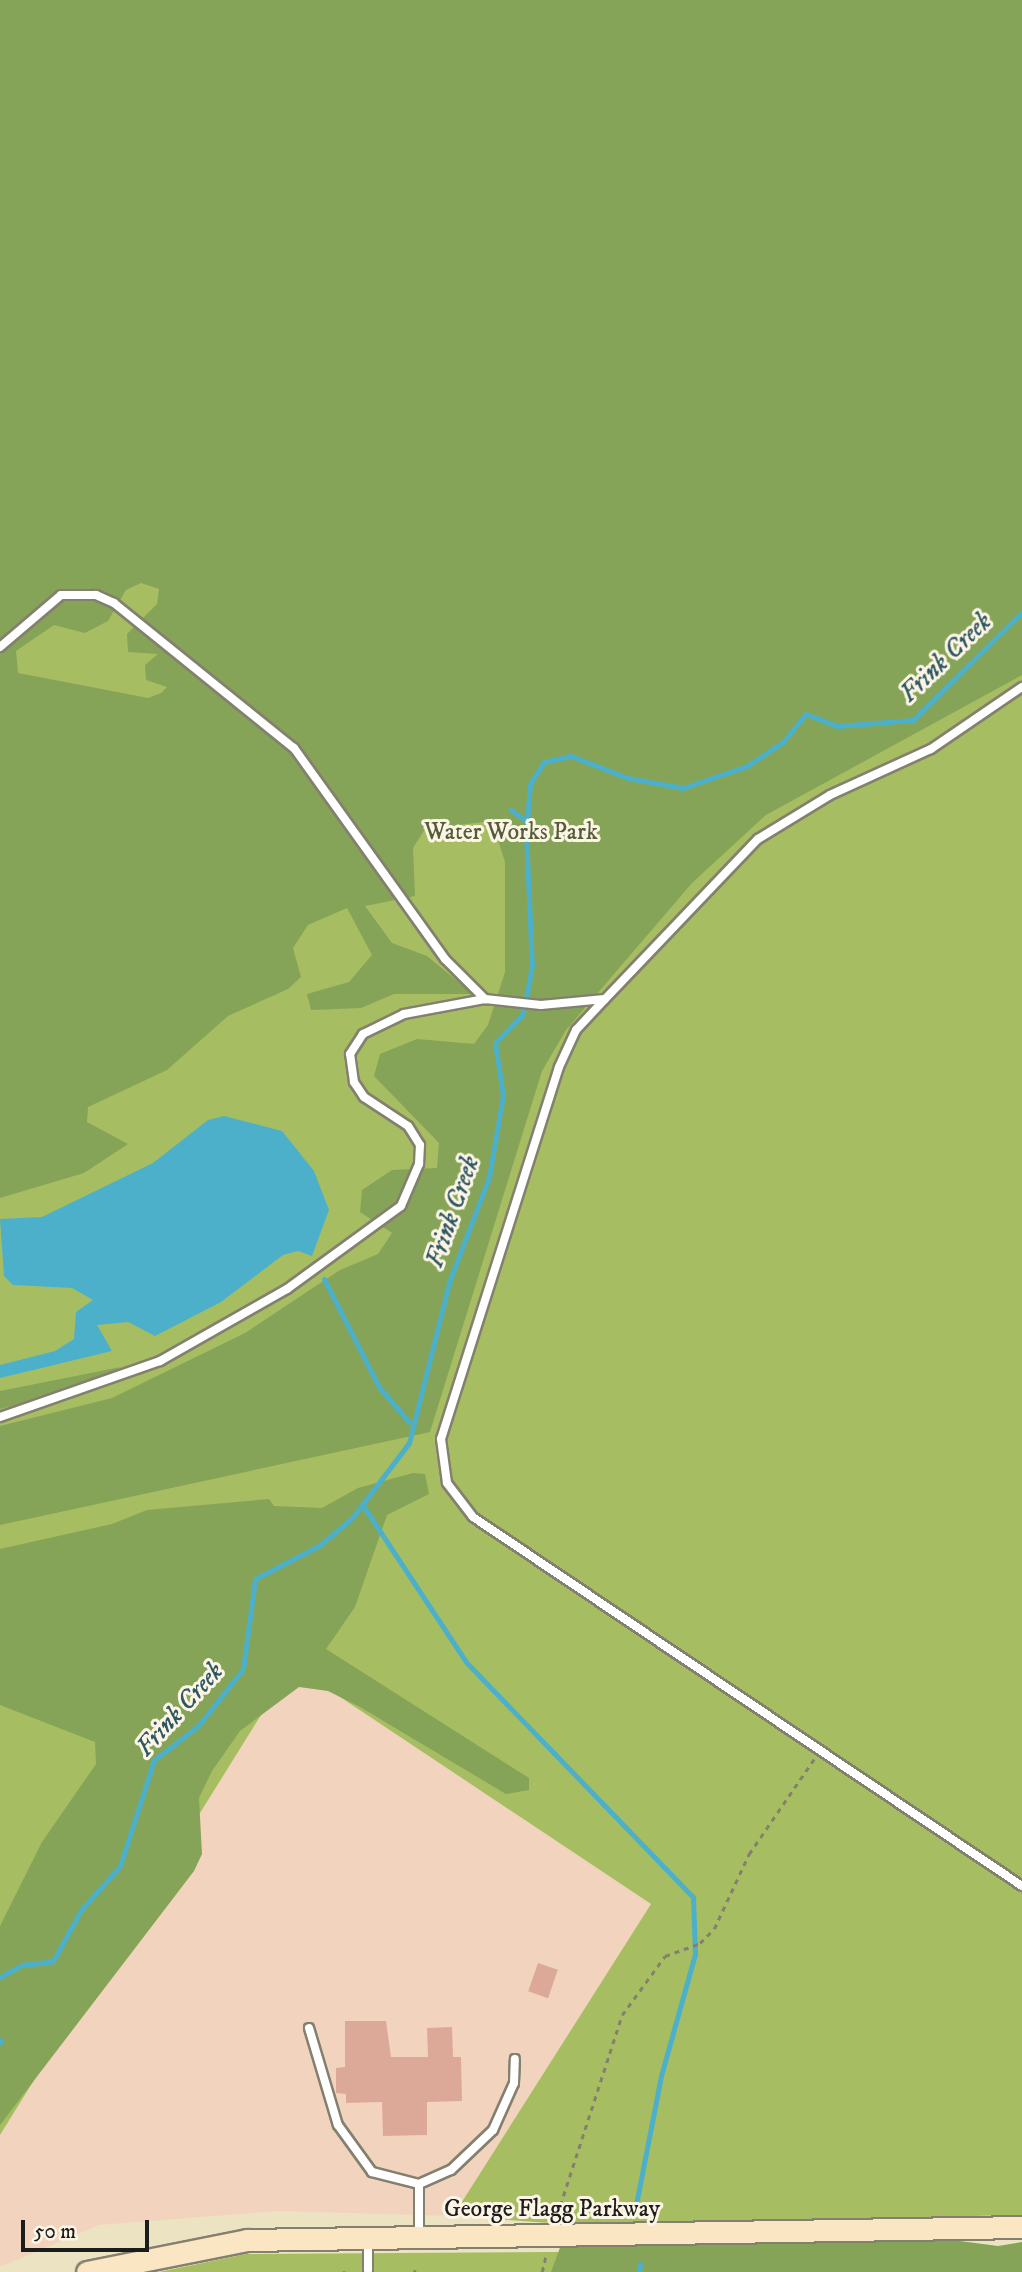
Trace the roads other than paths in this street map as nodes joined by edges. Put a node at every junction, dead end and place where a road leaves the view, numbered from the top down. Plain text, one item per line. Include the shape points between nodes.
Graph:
1 (0, 647) edge
2 (1022, 687) edge
3 (485, 999) junction
4 (605, 999) junction
5 (0, 1417) edge
6 (1022, 1886) edge
7 (309, 2028) dead end
8 (515, 2059) dead end
9 (419, 2184) junction
10 (1022, 2227) edge
11 (368, 2237) junction
12 (419, 2237) junction
13 (368, 2270) dead end
14 (87, 2272) edge

1 - 3 lane via 61,595 96,595 114,603 295,748 445,959
2 - 4 lane via 931,749 830,795 758,839
3 - 4 lane via 541,1005
3 - 5 lane via 404,1014 355,1043 349,1065 354,1082 364,1097 408,1126 419,1145 411,1191 381,1225 287,1289 160,1361
4 - 6 lane via 576,1030 559,1066 442,1439 444,1473 473,1517
7 - 9 lane via 338,2125 372,2172
8 - 9 lane via 514,2083 493,2130 451,2170
9 - 12 lane
10 - 12 street, George Flagg Parkway
11 - 12 street, George Flagg Parkway
11 - 13 lane
11 - 14 street, George Flagg Parkway via 247,2239

